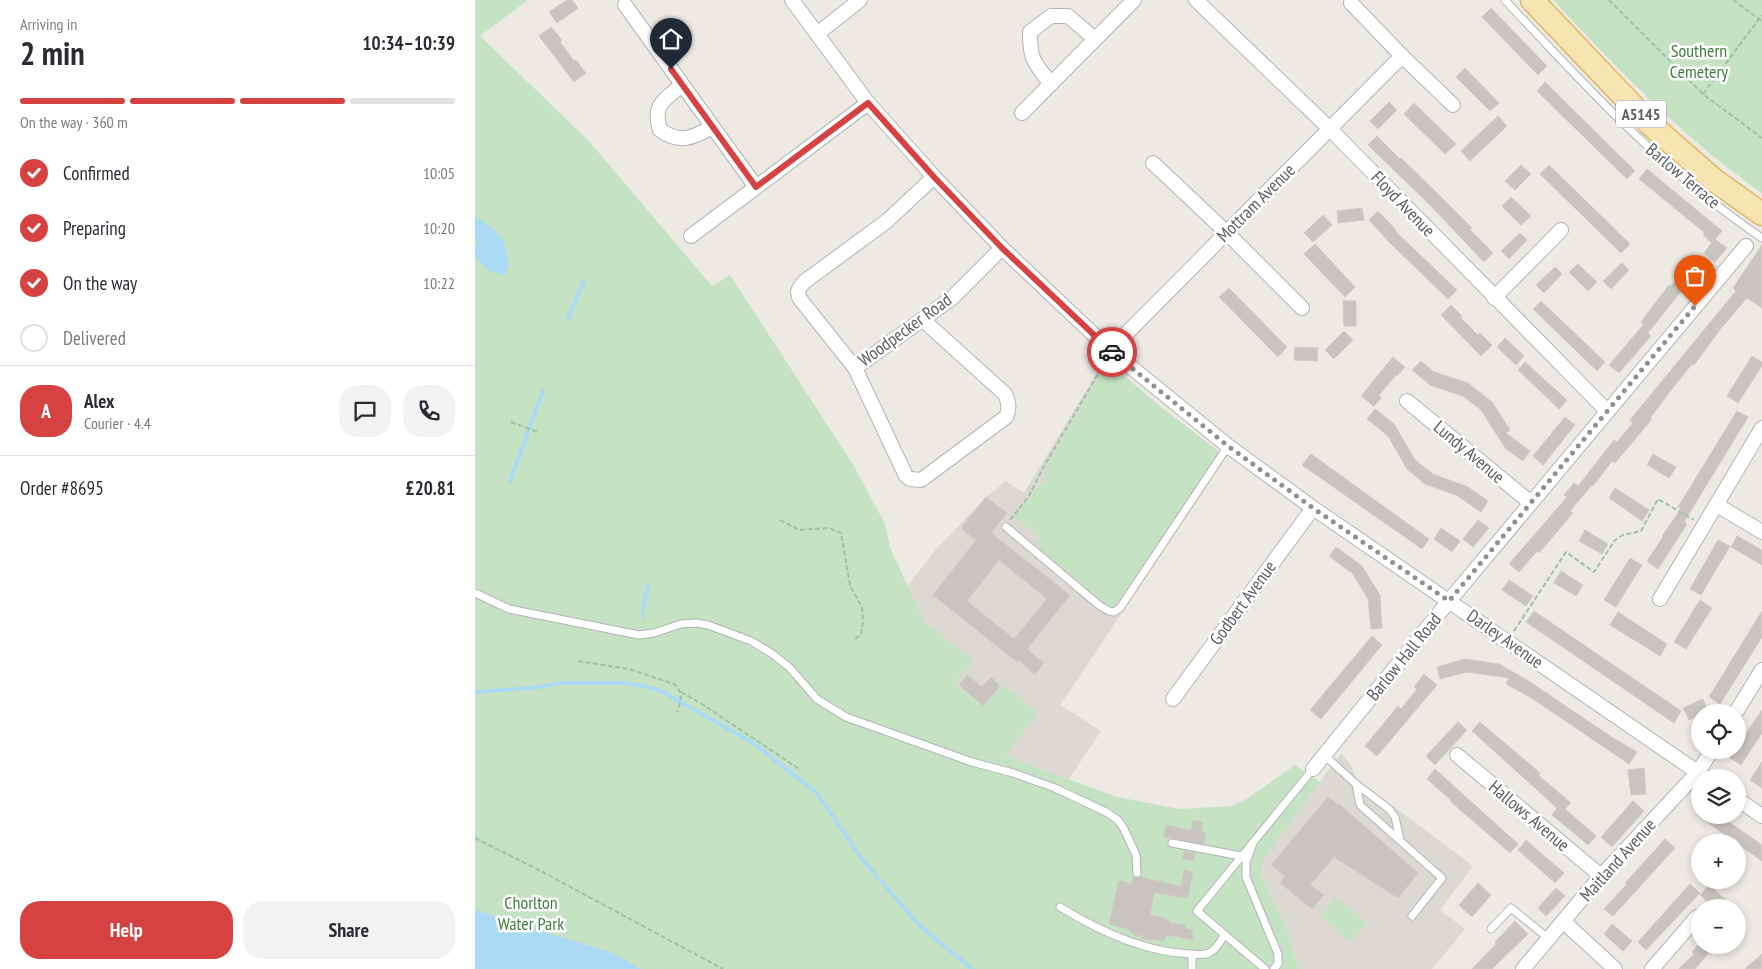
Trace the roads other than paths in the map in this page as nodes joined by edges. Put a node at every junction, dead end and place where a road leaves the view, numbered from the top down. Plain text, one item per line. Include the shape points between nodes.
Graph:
1 (792, 0) edge
2 (860, 0) edge
3 (1134, 0) edge
4 (1196, 0) edge
5 (1505, 0) edge
6 (1532, 0) edge
7 (1351, 3) dead end
8 (625, 5) dead end
9 (817, 34) junction
10 (1095, 39) junction
11 (1402, 56) junction
12 (1051, 84) junction
13 (682, 85) junction
14 (868, 103) junction
15 (1453, 105) dead end
16 (1022, 113) dead end
17 (712, 127) junction
18 (1331, 130) junction
19 (1153, 163) dead end
20 (934, 177) junction
21 (756, 187) junction
22 (1762, 214) edge
23 (1561, 230) dead end
24 (1226, 232) junction
25 (691, 236) dead end
26 (1762, 238) edge
27 (1746, 246) dead end
28 (1002, 248) junction
29 (1494, 298) junction
30 (1302, 308) dead end
31 (923, 320) junction
32 (1110, 350) junction
33 (855, 368) junction
34 (1407, 400) dead end
35 (1607, 411) junction
36 (1762, 428) edge
37 (1228, 446) junction
38 (1531, 503) junction
39 (1717, 505) junction
40 (1313, 508) junction
41 (1007, 524) road end
42 (1762, 532) edge
43 (475, 593) edge
44 (1660, 599) dead end
45 (1449, 601) junction
46 (1762, 670) edge
47 (1173, 699) dead end
48 (1741, 704) edge
49 (1324, 755) junction
50 (1457, 755) dead end
51 (1313, 769) joint
52 (1693, 769) edge
53 (1356, 784) junction
54 (1691, 786) edge
55 (1746, 805) edge
56 (1762, 816) edge
57 (1255, 839) junction
58 (1400, 840) junction
59 (1172, 843) dead end
60 (1241, 856) junction
61 (1137, 873) dead end
62 (1601, 876) junction
63 (1060, 907) dead end
64 (1411, 916) dead end
65 (1564, 922) junction
66 (1691, 924) edge
67 (1491, 928) dead end
68 (1224, 936) junction
69 (1549, 938) junction
70 (1193, 954) junction
71 (1192, 969) edge
72 (1265, 969) edge
73 (1274, 969) edge
74 (1523, 969) edge
75 (1615, 969) edge
76 (1652, 969) edge

1 - 9 street, Darley Avenue
2 - 9 street
3 - 10 street
4 - 18 street, Floyd Avenue
5 - 26 lane, Barlow Terrace via 1637,136 1692,186
6 - 22 main road, A5145 via 1650,124 1714,180
7 - 11 street
8 - 13 street
9 - 14 street, Darley Avenue
10 - 12 street
10 - 12 street via 1068,16 1051,16 1031,32 1033,61
11 - 15 street
11 - 18 street, Mottram Avenue
12 - 16 street
13 - 17 street
13 - 17 street via 658,108 656,119 660,130 674,138 686,138
14 - 20 street, Darley Avenue
14 - 21 street
17 - 21 street
18 - 24 street, Mottram Avenue
18 - 29 street, Floyd Avenue
19 - 24 street
20 - 28 street, Darley Avenue
20 - 33 street, Woodpecker Road via 887,221 799,289 800,299
21 - 25 street
23 - 29 street
24 - 30 street
24 - 32 street, Mottram Avenue
27 - 35 street, Barlow Hall Road
28 - 31 street, Woodpecker Road via 952,298
28 - 32 street, Darley Avenue
29 - 35 street, Floyd Avenue
31 - 33 street, Woodpecker Road
31 - 33 street via 1005,394 1009,412 921,480 906,476
32 - 37 street, Darley Avenue
34 - 38 street, Lundy Avenue
35 - 38 street, Barlow Hall Road
36 - 39 street
37 - 40 street, Darley Avenue
37 - 41 lane via 1120,608 1114,612 1100,606
38 - 45 street, Barlow Hall Road
39 - 42 street
39 - 44 street
40 - 45 street, Darley Avenue
40 - 47 street, Godbert Avenue
43 - 61 lane via 509,608 639,635 696,623 751,641 789,668 817,699 846,717 1055,788 1107,812 1124,829 1136,855
45 - 49 street, Barlow Hall Road
45 - 52 street, Darley Avenue
46 - 48 street
49 - 51 street, Barlow Hall Road
49 - 53 lane
50 - 62 street, Hallows Avenue
51 - 57 lane
53 - 58 lane via 1360,805
53 - 58 lane via 1389,809 1395,817
54 - 62 street, Maitland Avenue
55 - 56 street
57 - 60 lane
57 - 73 lane via 1246,862 1246,877 1278,954 1278,964
58 - 64 lane via 1442,878
59 - 60 lane
60 - 68 lane via 1197,911
62 - 65 street, Maitland Avenue
63 - 70 lane via 1120,938 1148,948
65 - 69 street, Maitland Avenue
65 - 75 street
66 - 76 street
67 - 69 lane via 1511,908
68 - 70 lane via 1214,950 1207,954
68 - 72 lane
69 - 74 street, Maitland Avenue
70 - 71 lane

